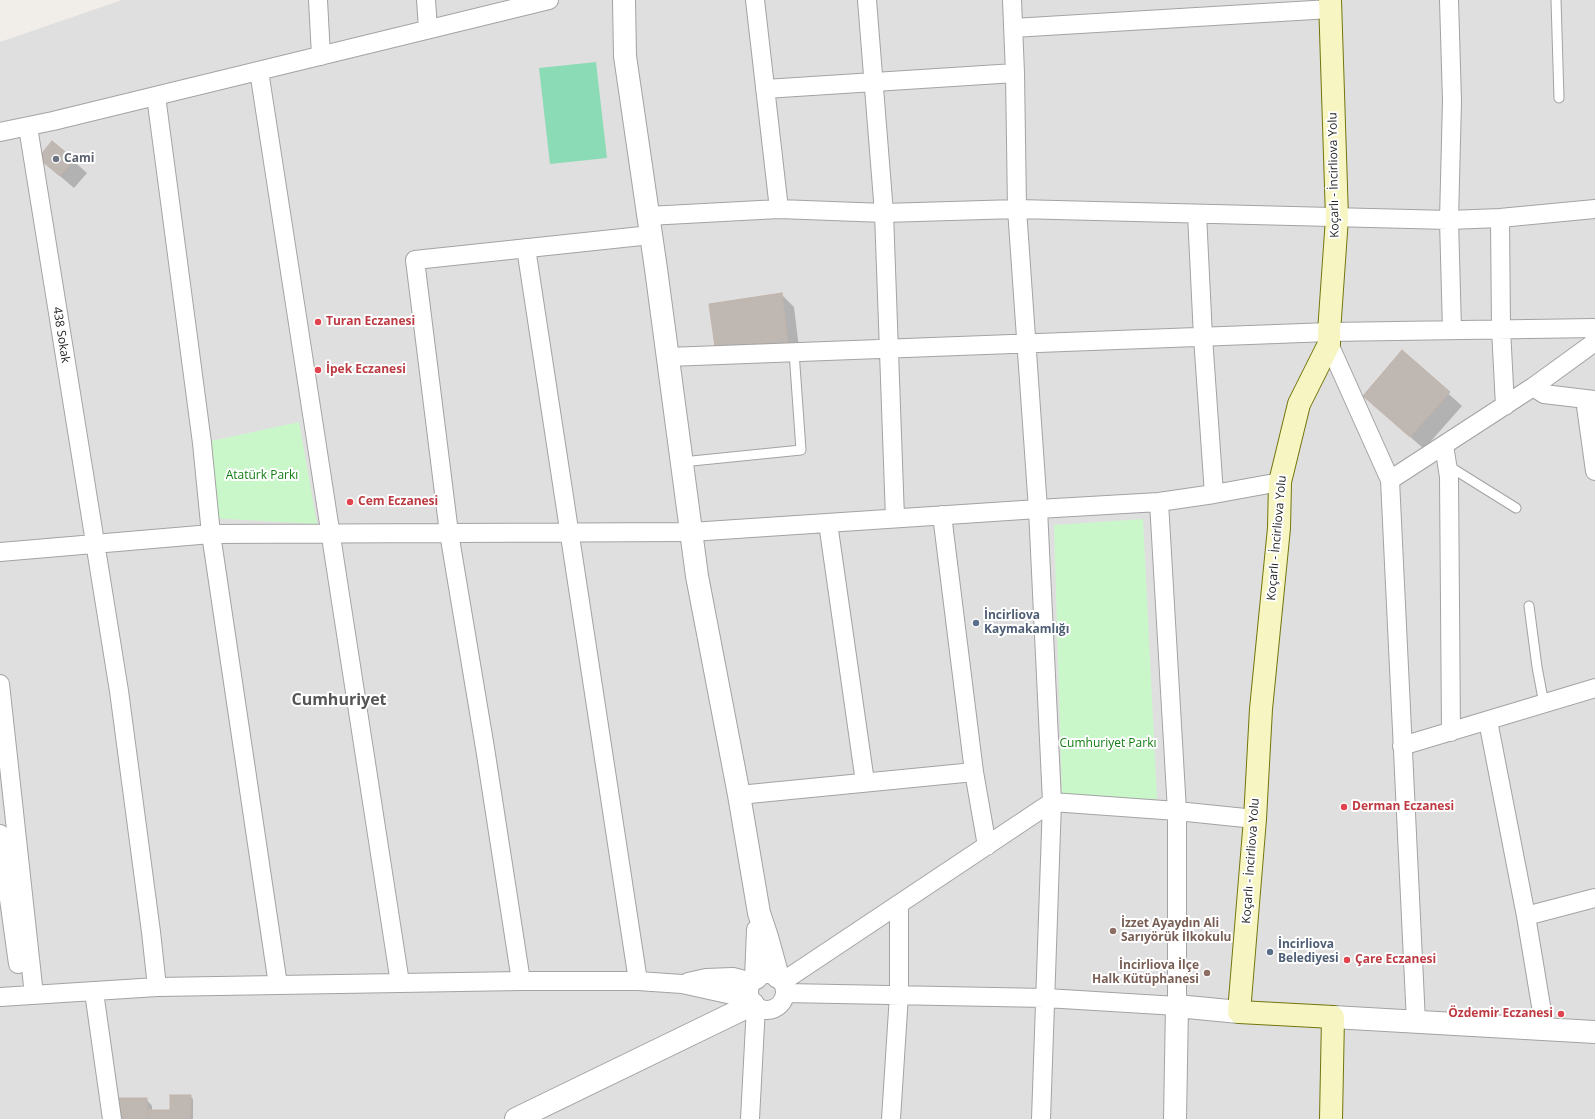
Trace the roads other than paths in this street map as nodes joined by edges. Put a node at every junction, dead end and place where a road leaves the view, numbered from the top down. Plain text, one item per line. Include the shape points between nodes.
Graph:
1 (318, 0) edge
2 (426, 0) edge
3 (549, 0) edge
4 (624, 0) edge
5 (755, 0) edge
6 (867, 0) edge
7 (1012, 0) edge
8 (1449, 0) edge
9 (1556, 0) edge
10 (516, 4) edge
11 (1330, 4) edge
12 (1013, 28) junction
13 (428, 30) junction
14 (321, 56) junction
15 (259, 71) junction
16 (1015, 73) junction
17 (873, 82) junction
18 (765, 89) junction
19 (156, 96) junction
20 (1559, 98) dead end
21 (28, 127) junction
22 (0, 132) edge
23 (779, 209) junction
24 (1017, 209) junction
25 (1595, 209) edge
26 (884, 213) junction
27 (1197, 214) junction
28 (1337, 218) junction
29 (1500, 218) junction
30 (1449, 220) junction
31 (650, 226) junction
32 (526, 248) junction
33 (1595, 328) edge
34 (1452, 330) junction
35 (1501, 330) junction
36 (1202, 337) junction
37 (1329, 338) junction
38 (1595, 342) edge
39 (1026, 344) junction
40 (890, 349) junction
41 (794, 352) junction
42 (668, 357) junction
43 (1533, 387) junction
44 (1590, 399) edge
45 (1505, 406) junction
46 (1444, 445) junction
47 (682, 462) junction
48 (1448, 467) junction
49 (1595, 471) edge
50 (1390, 480) junction
51 (1280, 482) junction
52 (1214, 494) junction
53 (1159, 502) junction
54 (1516, 508) dead end
55 (1038, 510) junction
56 (942, 515) junction
57 (895, 518) junction
58 (828, 523) junction
59 (570, 532) junction
60 (691, 532) junction
61 (449, 533) junction
62 (211, 534) junction
63 (331, 534) junction
64 (94, 544) junction
65 (0, 552) edge
66 (1529, 606) dead end
67 (0, 684) edge
68 (1595, 688) edge
69 (1544, 704) junction
70 (1488, 721) junction
71 (1451, 732) junction
72 (1402, 746) junction
73 (974, 772) junction
74 (865, 782) junction
75 (739, 795) junction
76 (1052, 802) junction
77 (1177, 811) junction
78 (1255, 820) junction
79 (0, 834) edge
80 (987, 846) junction
81 (1595, 898) edge
82 (899, 904) junction
83 (759, 913) junction
84 (1526, 916) junction
85 (521, 981) junction
86 (638, 981) junction
87 (400, 983) junction
88 (782, 984) junction
89 (278, 985) junction
90 (157, 987) junction
91 (94, 992) junction
92 (754, 994) junction
93 (899, 995) junction
94 (28, 996) junction
95 (0, 997) edge
96 (1046, 998) junction
97 (1177, 1006) junction
98 (1239, 1012) junction
99 (1326, 1017) junction
100 (1416, 1022) junction
101 (1545, 1030) junction
102 (1595, 1032) edge
103 (112, 1119) edge
104 (516, 1119) edge
105 (750, 1119) edge
106 (891, 1119) edge
107 (1041, 1119) edge
108 (1175, 1119) edge
109 (1316, 1119) edge
110 (1331, 1119) edge

1 - 14 street
2 - 13 street
3 - 10 street
4 - 31 street via 625,56
5 - 18 street
6 - 17 street
7 - 12 street
8 - 30 street via 1452,100
9 - 20 lane
10 - 13 street
11 - 12 street
11 - 28 main road, Koçarlı - İncirliova Yolu
12 - 16 street
13 - 14 street
14 - 15 street
15 - 19 street
15 - 63 street
16 - 17 street
16 - 24 street
17 - 18 street
17 - 26 street
18 - 23 street
19 - 21 street
19 - 62 street via 202,443
21 - 22 street
21 - 64 street, 438 Sokak
23 - 26 street
23 - 31 street
24 - 26 street
24 - 27 street
24 - 39 street
25 - 29 street
26 - 40 street
27 - 28 street
27 - 36 street
28 - 30 street
28 - 37 main road, Koçarlı - İncirliova Yolu
29 - 30 street
29 - 35 street
30 - 34 street
31 - 32 street
31 - 42 street
32 - 59 street
32 - 61 street via 415,260
33 - 35 street
34 - 35 street
34 - 37 street
35 - 45 street
36 - 37 street
36 - 39 street
36 - 52 street
37 - 50 street
37 - 51 main road, Koçarlı - İncirliova Yolu via 1299,404
38 - 43 street
39 - 40 street
39 - 55 street
40 - 41 street
40 - 57 street
41 - 42 street
41 - 47 lane via 801,450
42 - 47 street
43 - 44 street via 1544,394
43 - 45 street
44 - 49 street
45 - 46 street
46 - 48 street
46 - 50 street
47 - 60 street
48 - 54 lane
48 - 71 street
50 - 72 street
51 - 52 street
51 - 78 main road, Koçarlı - İncirliova Yolu via 1279,528 1261,709
52 - 53 street
53 - 55 street
53 - 77 street
55 - 56 street
55 - 76 street
56 - 57 street
56 - 73 street
57 - 58 street
58 - 60 street
58 - 74 street
59 - 60 street
59 - 61 street
59 - 86 street
60 - 75 street
61 - 63 street
61 - 85 street
62 - 63 street
62 - 64 street
62 - 89 street
63 - 87 street
64 - 65 street
64 - 90 street, 438 Sokak via 119,691
66 - 69 lane via 1536,667
67 - 94 street
68 - 69 street
69 - 70 street
70 - 71 street
70 - 84 street
71 - 72 street
72 - 100 street
73 - 74 street
73 - 80 street
74 - 75 street
75 - 83 street
76 - 77 street
76 - 80 street
76 - 96 street
77 - 78 street
77 - 97 street
78 - 98 main road, Koçarlı - İncirliova Yolu
79 - 94 street
80 - 82 street
81 - 84 street
82 - 88 street
82 - 93 street
83 - 88 street
83 - 92 street
84 - 101 street
85 - 86 street
85 - 87 street
86 - 92 street
87 - 89 street
88 - 92 street via 767,974
88 - 92 street via 784,999 775,1009 762,1010
88 - 93 street
89 - 90 street
90 - 91 street
91 - 94 street
91 - 103 street
92 - 104 street
92 - 105 street
93 - 96 street
93 - 106 street
94 - 95 street
96 - 97 street
96 - 107 street
97 - 98 street
97 - 108 street
98 - 99 main road
99 - 100 street
99 - 109 main road
99 - 110 main road
100 - 101 street
101 - 102 street

